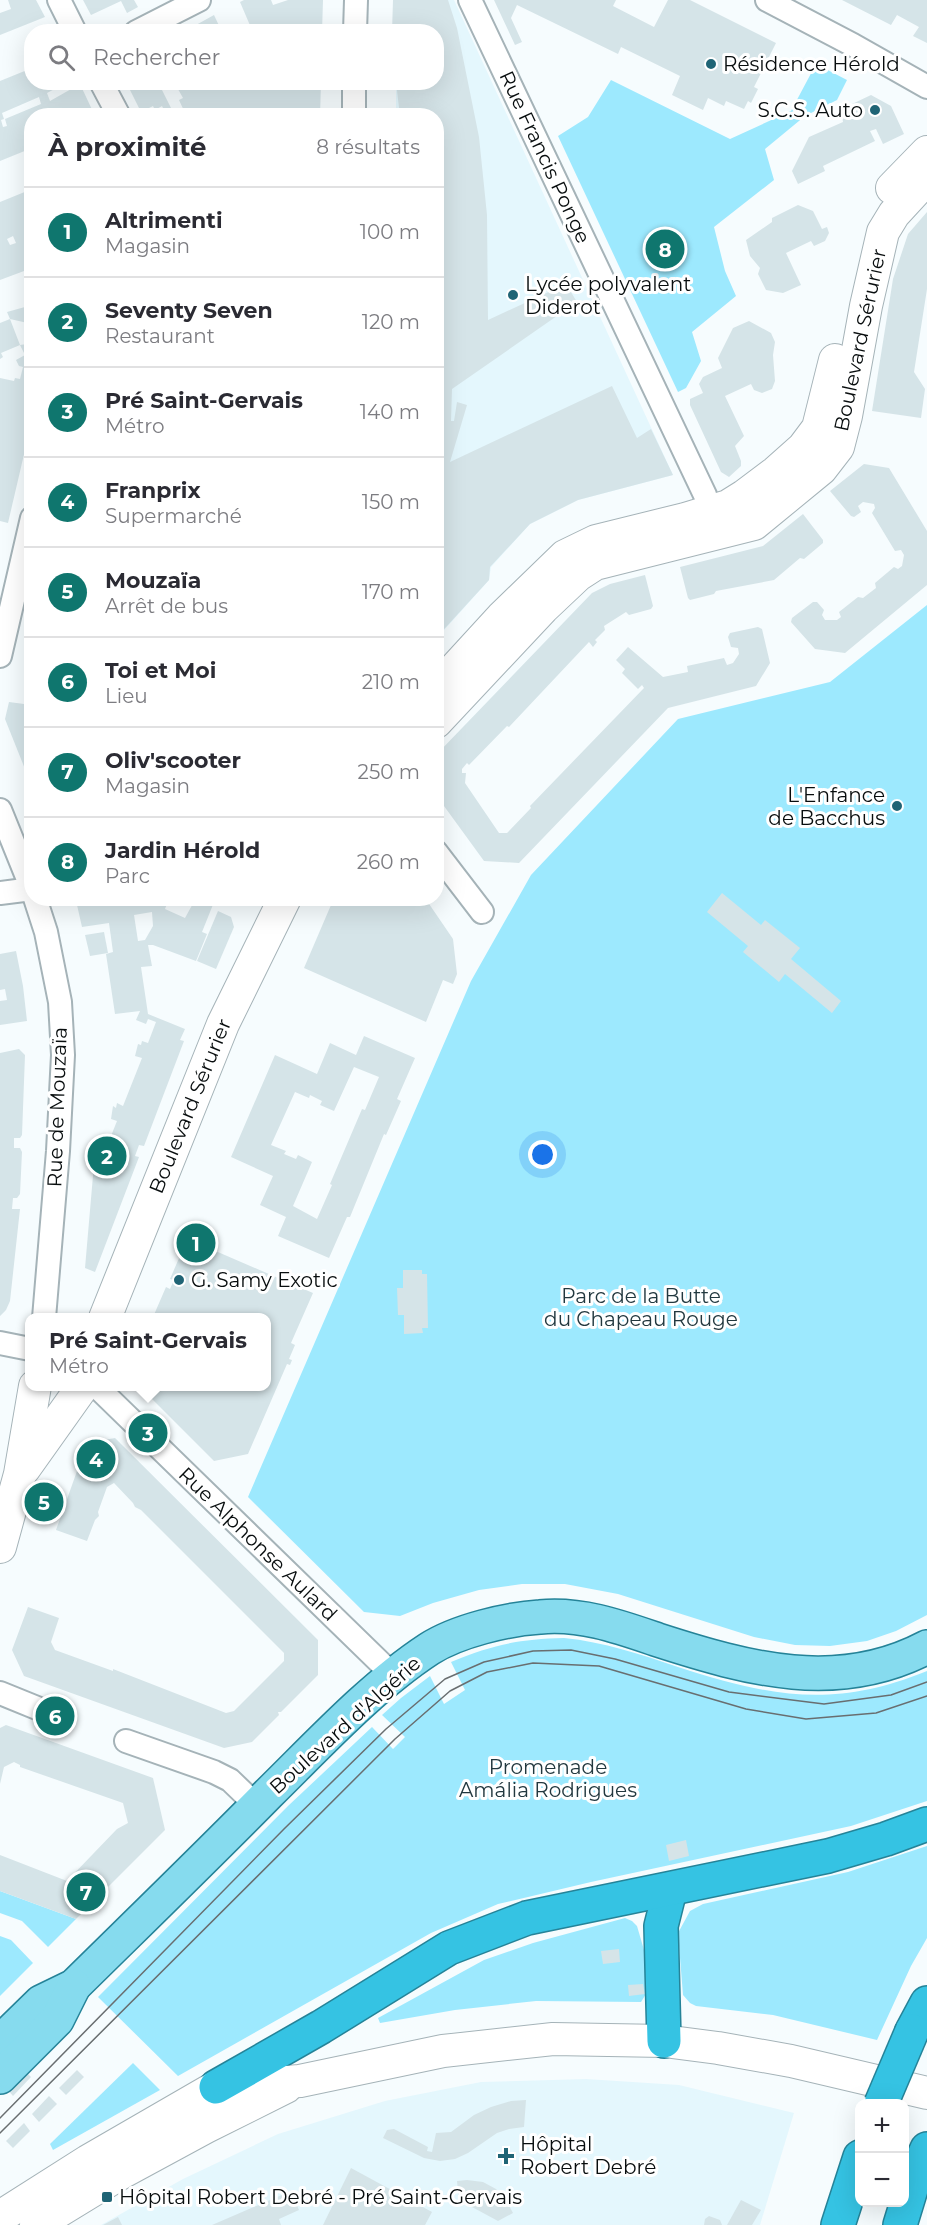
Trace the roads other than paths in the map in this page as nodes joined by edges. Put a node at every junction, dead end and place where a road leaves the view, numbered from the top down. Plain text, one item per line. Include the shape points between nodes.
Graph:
1 (59, 0) edge
2 (199, 0) edge
3 (356, 0) edge
4 (470, 0) edge
5 (767, 0) edge
6 (71, 24) edge
7 (152, 24) edge
8 (355, 24) edge
9 (927, 87) edge
10 (105, 90) edge
11 (354, 90) edge
12 (115, 108) edge
13 (354, 108) edge
14 (927, 152) edge
15 (927, 178) edge
16 (710, 511) junction
17 (24, 552) edge
18 (0, 656) edge
19 (444, 680) edge
20 (444, 713) edge
21 (0, 810) edge
22 (444, 862) edge
23 (24, 869) edge
24 (24, 890) edge
25 (0, 892) edge
26 (38, 906) edge
27 (281, 906) edge
28 (299, 906) edge
29 (482, 912) dead end
30 (44, 1313) edge
31 (107, 1313) edge
32 (126, 1313) edge
33 (0, 1343) edge
34 (25, 1348) edge
35 (34, 1391) edge
36 (79, 1391) edge
37 (101, 1391) edge
38 (20, 1474) junction
39 (0, 1547) edge
40 (927, 1647) edge
41 (394, 1676) junction
42 (0, 1693) edge
43 (37, 1708) dead end
44 (126, 1741) dead end
45 (257, 1806) junction
46 (927, 1824) edge
47 (670, 1890) junction
48 (74, 1986) junction
49 (919, 2017) edge
50 (0, 2042) edge
51 (664, 2042) junction
52 (0, 2077) edge
53 (300, 2080) junction
54 (216, 2087) junction
55 (927, 2093) edge
56 (883, 2099) edge
57 (921, 2162) edge
58 (855, 2172) edge
59 (0, 2217) edge
60 (36, 2225) edge
61 (838, 2225) edge
62 (900, 2225) edge

1 - 6 street
2 - 7 street
3 - 8 street
4 - 16 street, Rue Francis Ponge
5 - 9 street
10 - 12 street
11 - 13 street
14 - 16 street, Boulevard Sérurier via 874,209 864,231 852,269 818,428 803,448 757,487 728,506
15 - 20 street, Boulevard Sérurier via 883,232 838,447 821,469 754,524 595,564 578,575
16 - 19 street, Boulevard Sérurier via 596,541 565,556
17 - 18 street
21 - 23 street
22 - 29 street
24 - 25 street
26 - 30 street, Rue de Mouzaïa via 60,1002 63,1055
27 - 31 street, Boulevard Sérurier via 223,1024
28 - 32 street, Boulevard Sérurier via 254,999
33 - 34 street
35 - 38 street
36 - 38 street
37 - 41 street, Rue Alphonse Aulard
38 - 39 street
40 - 41 main road, Boulevard d'Algérie via 910,1656 856,1671 771,1671 597,1620 541,1616 456,1635 430,1648
41 - 45 main road, Boulevard d'Algérie
42 - 43 street
44 - 45 street via 214,1772 230,1780
45 - 48 main road, Boulevard d'Algérie
46 - 47 highway via 828,1856
47 - 51 highway via 661,1926
47 - 54 highway via 527,1918 449,1948
48 - 50 main road, Boulevard d'Algérie via 41,2002
48 - 52 main road, Boulevard d'Algérie via 57,2020
49 - 56 highway, bridge
51 - 53 street via 553,2039 443,2051
51 - 55 street via 791,2061
53 - 54 street
53 - 60 street via 121,2172
54 - 59 street
57 - 62 highway
58 - 61 highway

